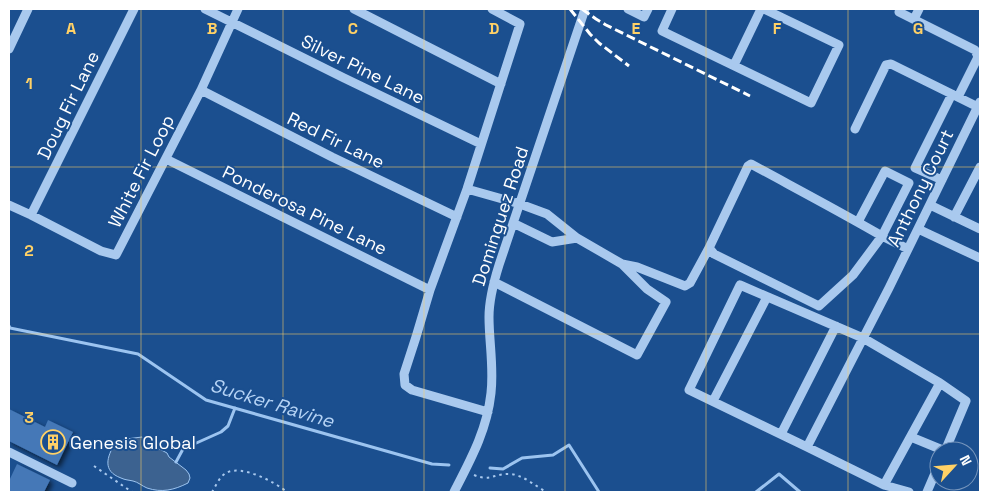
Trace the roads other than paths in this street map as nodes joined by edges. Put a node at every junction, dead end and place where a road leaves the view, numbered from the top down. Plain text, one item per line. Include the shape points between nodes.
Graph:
1 (28, 9) edge
2 (134, 9) edge
3 (205, 9) edge
4 (238, 9) edge
5 (354, 9) edge
6 (492, 9) edge
7 (585, 9) edge
8 (628, 9) edge
9 (648, 9) edge
10 (672, 9) edge
11 (763, 9) edge
12 (919, 9) edge
13 (898, 12) dead end
14 (914, 19) junction
15 (232, 22) junction
16 (9, 49) edge
17 (734, 65) junction
18 (501, 84) junction
19 (201, 90) junction
20 (955, 96) junction
21 (979, 105) edge
22 (855, 129) dead end
23 (482, 144) junction
24 (166, 159) junction
25 (980, 167) edge
26 (942, 180) junction
27 (467, 189) junction
28 (520, 204) junction
29 (9, 205) edge
30 (930, 205) junction
31 (32, 215) junction
32 (457, 217) junction
33 (954, 217) junction
34 (513, 222) junction
35 (858, 222) junction
36 (918, 229) junction
37 (980, 229) edge
38 (882, 236) junction
39 (577, 238) junction
40 (709, 248) junction
41 (908, 249) junction
42 (980, 258) edge
43 (622, 264) junction
44 (494, 282) junction
45 (430, 290) junction
46 (767, 297) junction
47 (836, 326) junction
48 (863, 338) junction
49 (940, 383) junction
50 (713, 401) junction
51 (488, 412) junction
52 (781, 434) junction
53 (911, 437) junction
54 (949, 441) edge
55 (929, 444) edge
56 (807, 447) junction
57 (9, 452) edge
58 (72, 483) dead end
59 (884, 485) junction
60 (454, 492) edge
61 (909, 492) edge

1 - 16 street
2 - 31 street, Doug Fir Lane
3 - 15 street
4 - 15 street, White Fir Loop
5 - 18 street
6 - 18 street via 520,24
7 - 28 street, Dominguez Road
8 - 9 street via 644,17
10 - 17 street via 662,30
11 - 17 street
11 - 17 street via 839,45 811,103
12 - 14 street
13 - 14 street
14 - 20 street via 975,50 978,57
15 - 19 street, White Fir Loop
15 - 23 street, Silver Pine Lane
18 - 23 street
19 - 24 street, White Fir Loop
19 - 32 street, Red Fir Lane
20 - 21 street
20 - 22 street via 891,64 886,65
20 - 26 street via 915,168
21 - 26 street, Anthony Court
23 - 27 street
24 - 31 street, White Fir Loop via 116,255 101,251
24 - 45 street, Ponderosa Pine Lane
25 - 33 street
26 - 30 street, Anthony Court
27 - 28 street
27 - 32 street
28 - 34 street, Dominguez Road
28 - 39 street via 547,214
29 - 31 street, White Fir Loop
30 - 33 street
30 - 36 street, Anthony Court
32 - 45 street
33 - 37 street
34 - 39 street via 552,242
34 - 44 street, Dominguez Road
35 - 38 street
35 - 38 street via 884,170 909,183
35 - 40 street via 751,164
36 - 41 street, Anthony Court
36 - 42 street
38 - 40 street via 853,276 819,306 714,254
38 - 41 street
39 - 43 street
40 - 43 street via 690,283 685,286
41 - 48 street, Anthony Court
43 - 44 street via 666,302 637,355
44 - 51 street, Dominguez Road via 489,314 492,372
45 - 51 street via 404,374 405,385 412,390
46 - 47 street
46 - 50 street
46 - 50 street via 740,285 689,390
47 - 48 street
47 - 52 street
48 - 49 street
48 - 56 street, Anthony Court
49 - 53 street
49 - 54 street via 966,401
50 - 52 street
51 - 60 street, Dominguez Road via 477,446
52 - 56 street
53 - 55 street
53 - 59 street
56 - 59 street
57 - 58 street
59 - 61 street

